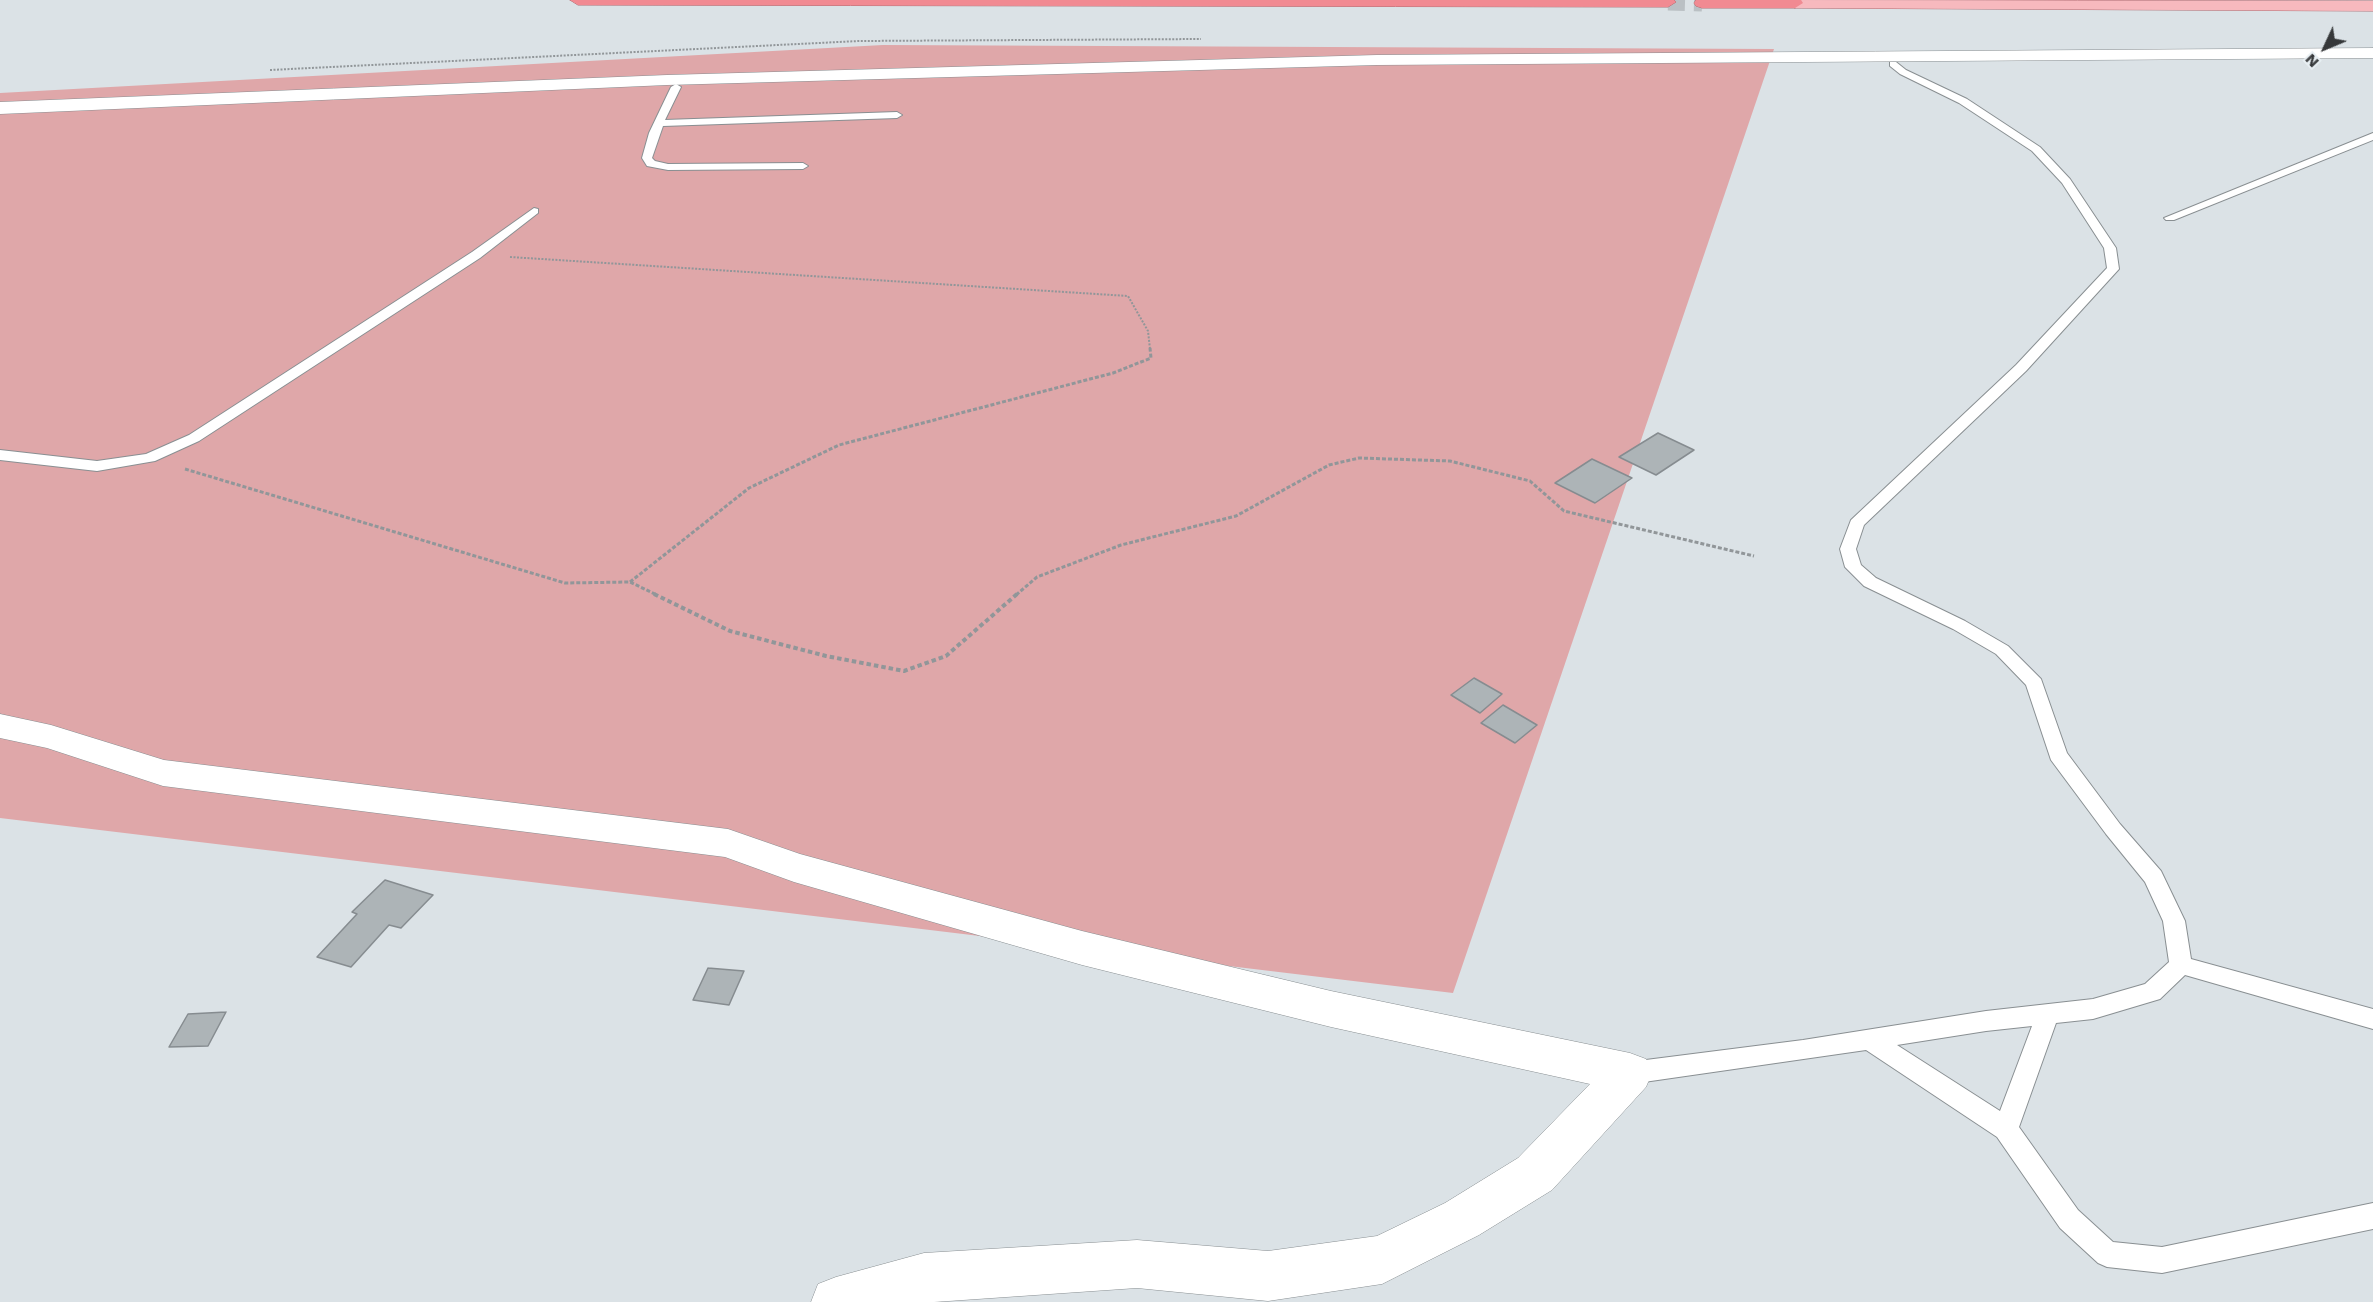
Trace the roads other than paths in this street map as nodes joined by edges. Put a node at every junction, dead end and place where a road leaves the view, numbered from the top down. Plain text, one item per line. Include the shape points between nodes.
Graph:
1 (578, 0) edge
2 (665, 0) edge
3 (678, 1) edge
4 (1668, 2) dead end
5 (1793, 2) edge
6 (1702, 3) dead end
7 (2373, 6) edge
8 (2373, 53) edge
9 (2373, 61) edge
10 (1893, 64) junction
11 (1217, 69) junction
12 (676, 87) junction
13 (0, 108) edge
14 (897, 115) dead end
15 (0, 116) edge
16 (658, 123) junction
17 (2373, 136) edge
18 (803, 166) dead end
19 (534, 211) dead end
20 (2170, 218) dead end
21 (0, 455) edge
22 (0, 726) edge
23 (2181, 964) junction
24 (2048, 1013) junction
25 (2373, 1019) edge
26 (1868, 1039) junction
27 (1630, 1073) junction
28 (2006, 1128) junction
29 (2373, 1216) edge
30 (836, 1302) edge

1 - 3 highway
2 - 3 highway
3 - 4 highway
5 - 6 highway
5 - 7 main road
8 - 11 street via 1436,59
9 - 10 street
10 - 11 street
10 - 23 lane via 1963,101 2036,149 2066,181 2110,248 2113,269 2021,368 1857,523 1848,549 1853,567 1870,582 2002,650 2034,683 2058,755 2153,877 2174,921
11 - 12 street
11 - 13 street via 666,80
12 - 15 street
12 - 16 lane
14 - 16 lane
16 - 18 lane via 647,158 651,164
17 - 20 lane
19 - 21 lane via 476,255 194,438 150,458 97,466
22 - 27 street via 51,737 163,773 728,843 794,867 1082,948 1331,1009
23 - 24 lane via 2152,992 2093,1009
23 - 25 lane
24 - 26 lane
24 - 28 lane
26 - 27 lane
26 - 28 lane
27 - 30 street via 1535,1174 1462,1219 1382,1260 1268,1276 1137,1264 924,1278
28 - 29 lane via 2069,1219 2107,1254 2162,1260

